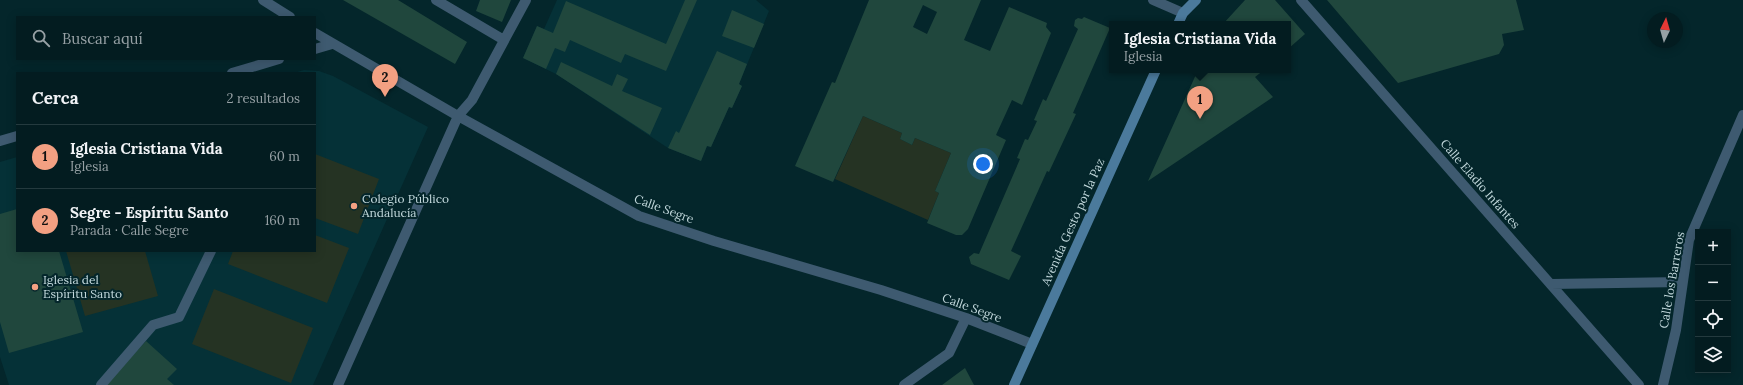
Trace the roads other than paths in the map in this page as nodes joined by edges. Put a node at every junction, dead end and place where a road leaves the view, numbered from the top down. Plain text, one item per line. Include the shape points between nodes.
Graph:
1 (263, 0) edge
2 (436, 0) edge
3 (526, 0) edge
4 (1152, 0) edge
5 (1196, 0) edge
6 (1301, 0) edge
7 (1183, 13) junction
8 (288, 16) edge
9 (1179, 21) edge
10 (316, 34) edge
11 (504, 40) junction
12 (332, 44) junction
13 (316, 48) edge
14 (277, 60) edge
15 (253, 70) edge
16 (239, 72) edge
17 (1155, 73) edge
18 (458, 116) junction
19 (1743, 116) edge
20 (16, 136) edge
21 (0, 142) edge
22 (211, 252) edge
23 (1683, 282) junction
24 (1551, 284) junction
25 (966, 318) junction
26 (1032, 344) junction
27 (101, 385) edge
28 (338, 385) edge
29 (904, 385) edge
30 (1014, 385) edge
31 (1639, 385) edge
32 (1663, 385) edge

1 - 8 street
2 - 11 street
3 - 11 street
4 - 7 street
5 - 7 main road
6 - 24 street, Calle Eladio Infantes
7 - 9 main road
10 - 12 street, Calle Segre
11 - 18 street via 472,100
12 - 13 street
12 - 18 street, Calle Segre
14 - 15 street
15 - 16 street
17 - 26 main road, Avenida Gesto por la Paz
18 - 25 street, Calle Segre via 639,216
18 - 28 street
19 - 23 street, Calle los Barreros via 1689,240
20 - 21 street
22 - 27 street via 179,317 153,325
23 - 24 street
23 - 32 street, Calle los Barreros via 1676,330
24 - 31 street, Calle Eladio Infantes
25 - 26 street, Calle Segre
25 - 29 street via 949,353
26 - 30 main road, Avenida Gesto por la Paz

